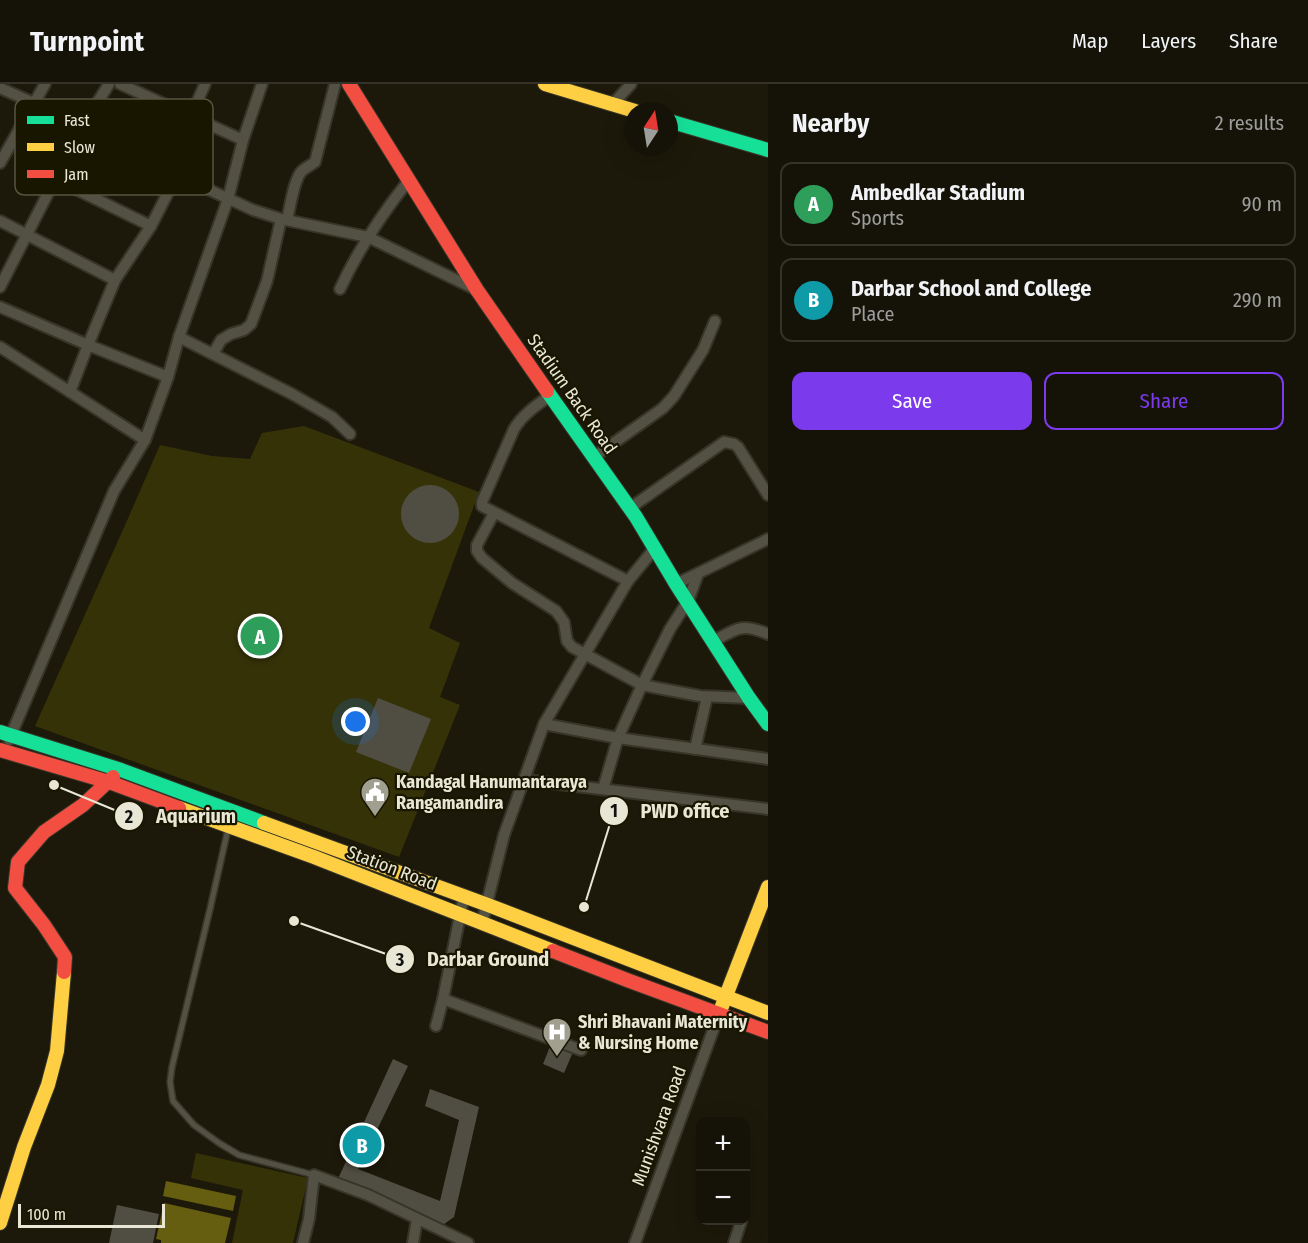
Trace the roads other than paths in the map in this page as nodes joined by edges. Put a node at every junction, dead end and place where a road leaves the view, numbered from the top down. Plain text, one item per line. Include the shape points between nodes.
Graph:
1 (45, 84) edge
2 (109, 84) edge
3 (120, 84) edge
4 (205, 84) edge
5 (262, 84) edge
6 (335, 84) edge
7 (349, 84) edge
8 (545, 84) edge
9 (631, 84) edge
10 (0, 88) edge
11 (144, 89) edge
12 (25, 99) edge
13 (36, 99) edge
14 (100, 99) edge
15 (161, 99) edge
16 (201, 99) edge
17 (613, 104) junction
18 (624, 108) edge
19 (678, 124) edge
20 (213, 127) edge
21 (15, 137) edge
22 (243, 140) junction
23 (768, 150) edge
24 (0, 163) edge
25 (409, 180) junction
26 (213, 192) edge
27 (47, 195) edge
28 (88, 195) edge
29 (167, 195) edge
30 (228, 199) junction
31 (284, 219) junction
32 (0, 221) edge
33 (151, 226) junction
34 (26, 235) junction
35 (368, 237) junction
36 (115, 280) junction
37 (0, 287) edge
38 (340, 288) dead end
39 (477, 290) junction
40 (0, 307) edge
41 (715, 321) dead end
42 (179, 337) junction
43 (88, 345) junction
44 (0, 347) edge
45 (213, 354) junction
46 (168, 377) junction
47 (70, 392) junction
48 (551, 395) junction
49 (350, 434) dead end
50 (145, 440) junction
51 (594, 457) junction
52 (768, 495) edge
53 (630, 508) junction
54 (494, 513) junction
55 (768, 539) edge
56 (655, 548) junction
57 (698, 574) junction
58 (628, 581) junction
59 (676, 584) junction
60 (688, 601) junction
61 (768, 634) edge
62 (714, 641) junction
63 (585, 653) junction
64 (642, 685) junction
65 (707, 697) junction
66 (749, 698) junction
67 (544, 724) junction
68 (768, 724) edge
69 (5, 733) edge
70 (618, 738) junction
71 (695, 749) junction
72 (3, 750) edge
73 (768, 758) edge
74 (121, 770) junction
75 (525, 780) junction
76 (109, 782) junction
77 (603, 789) junction
78 (768, 809) edge
79 (228, 826) junction
80 (768, 887) edge
81 (464, 896) junction
82 (488, 905) junction
83 (460, 914) junction
84 (482, 923) junction
85 (725, 997) junction
86 (443, 999) junction
87 (768, 1013) edge
88 (719, 1014) junction
89 (436, 1026) dead end
90 (768, 1032) edge
91 (581, 1050) dead end
92 (314, 1175) junction
93 (417, 1218) junction
94 (0, 1223) edge
95 (740, 1225) edge
96 (303, 1243) edge
97 (413, 1243) edge
98 (468, 1243) edge
99 (635, 1243) edge
100 (734, 1243) edge

1 - 13 street
2 - 14 street
3 - 11 street
4 - 16 street
5 - 22 street
6 - 31 street via 315,162 302,170 297,179
7 - 25 street, Stadium Back Road
8 - 17 street
9 - 17 street
10 - 12 street
11 - 15 street
17 - 18 street
19 - 23 street
20 - 22 street
21 - 24 street
22 - 30 street
25 - 35 street
25 - 39 street, Stadium Back Road
26 - 30 street
27 - 34 street
28 - 33 street
29 - 33 street
30 - 31 street
30 - 42 street
31 - 35 street
31 - 45 street via 251,324 221,340
32 - 34 street
33 - 36 street
34 - 36 street
34 - 37 street
35 - 38 street
35 - 39 street
36 - 43 street
39 - 48 street, Stadium Back Road
40 - 43 street
41 - 51 street via 703,350 674,396
42 - 45 street
42 - 46 street
43 - 46 street
43 - 47 street
44 - 47 street
45 - 49 street via 292,393 332,417
46 - 50 street
47 - 50 street
48 - 51 street, Stadium Back Road
48 - 54 street via 520,418 514,429 482,502
50 - 69 street via 114,491
51 - 53 street, Stadium Back Road
52 - 53 street via 738,447 724,442
53 - 56 street, Stadium Back Road
54 - 58 street
54 - 63 street via 477,551 512,583 556,611 564,622 567,641
55 - 57 street
56 - 58 street
56 - 59 street, Stadium Back Road
57 - 59 street
57 - 60 street
58 - 63 street
59 - 60 street, Stadium Back Road
60 - 62 street, Stadium Back Road
60 - 64 street
61 - 62 street via 742,627
62 - 66 street, Stadium Back Road
63 - 64 street
63 - 67 street
64 - 65 street
64 - 70 street
65 - 66 street
65 - 71 street
66 - 68 street, Stadium Back Road
67 - 70 street
67 - 75 street
69 - 72 street
69 - 74 street, Station Road
70 - 71 street
70 - 77 street
71 - 73 street
72 - 76 street, Station Road
74 - 76 street
74 - 81 street, Station Road
75 - 77 street
75 - 82 street via 504,835
76 - 79 street, Station Road
76 - 94 street via 44,832 18,862 15,888 65,957 57,1051
77 - 78 street
79 - 83 street, Station Road
79 - 92 lane via 171,1067 173,1101 194,1125 239,1155
80 - 85 street, Munishvara Road
81 - 82 street, Station Road
81 - 83 street
82 - 84 street
82 - 85 street, Station Road
83 - 84 street, Station Road
83 - 86 street
84 - 88 street, Station Road
85 - 87 street, Station Road
85 - 88 street, Munishvara Road
86 - 89 street
86 - 91 street
88 - 90 street, Station Road
88 - 99 street, Munishvara Road
92 - 93 street
92 - 96 street
93 - 97 street
93 - 98 street
95 - 100 street

